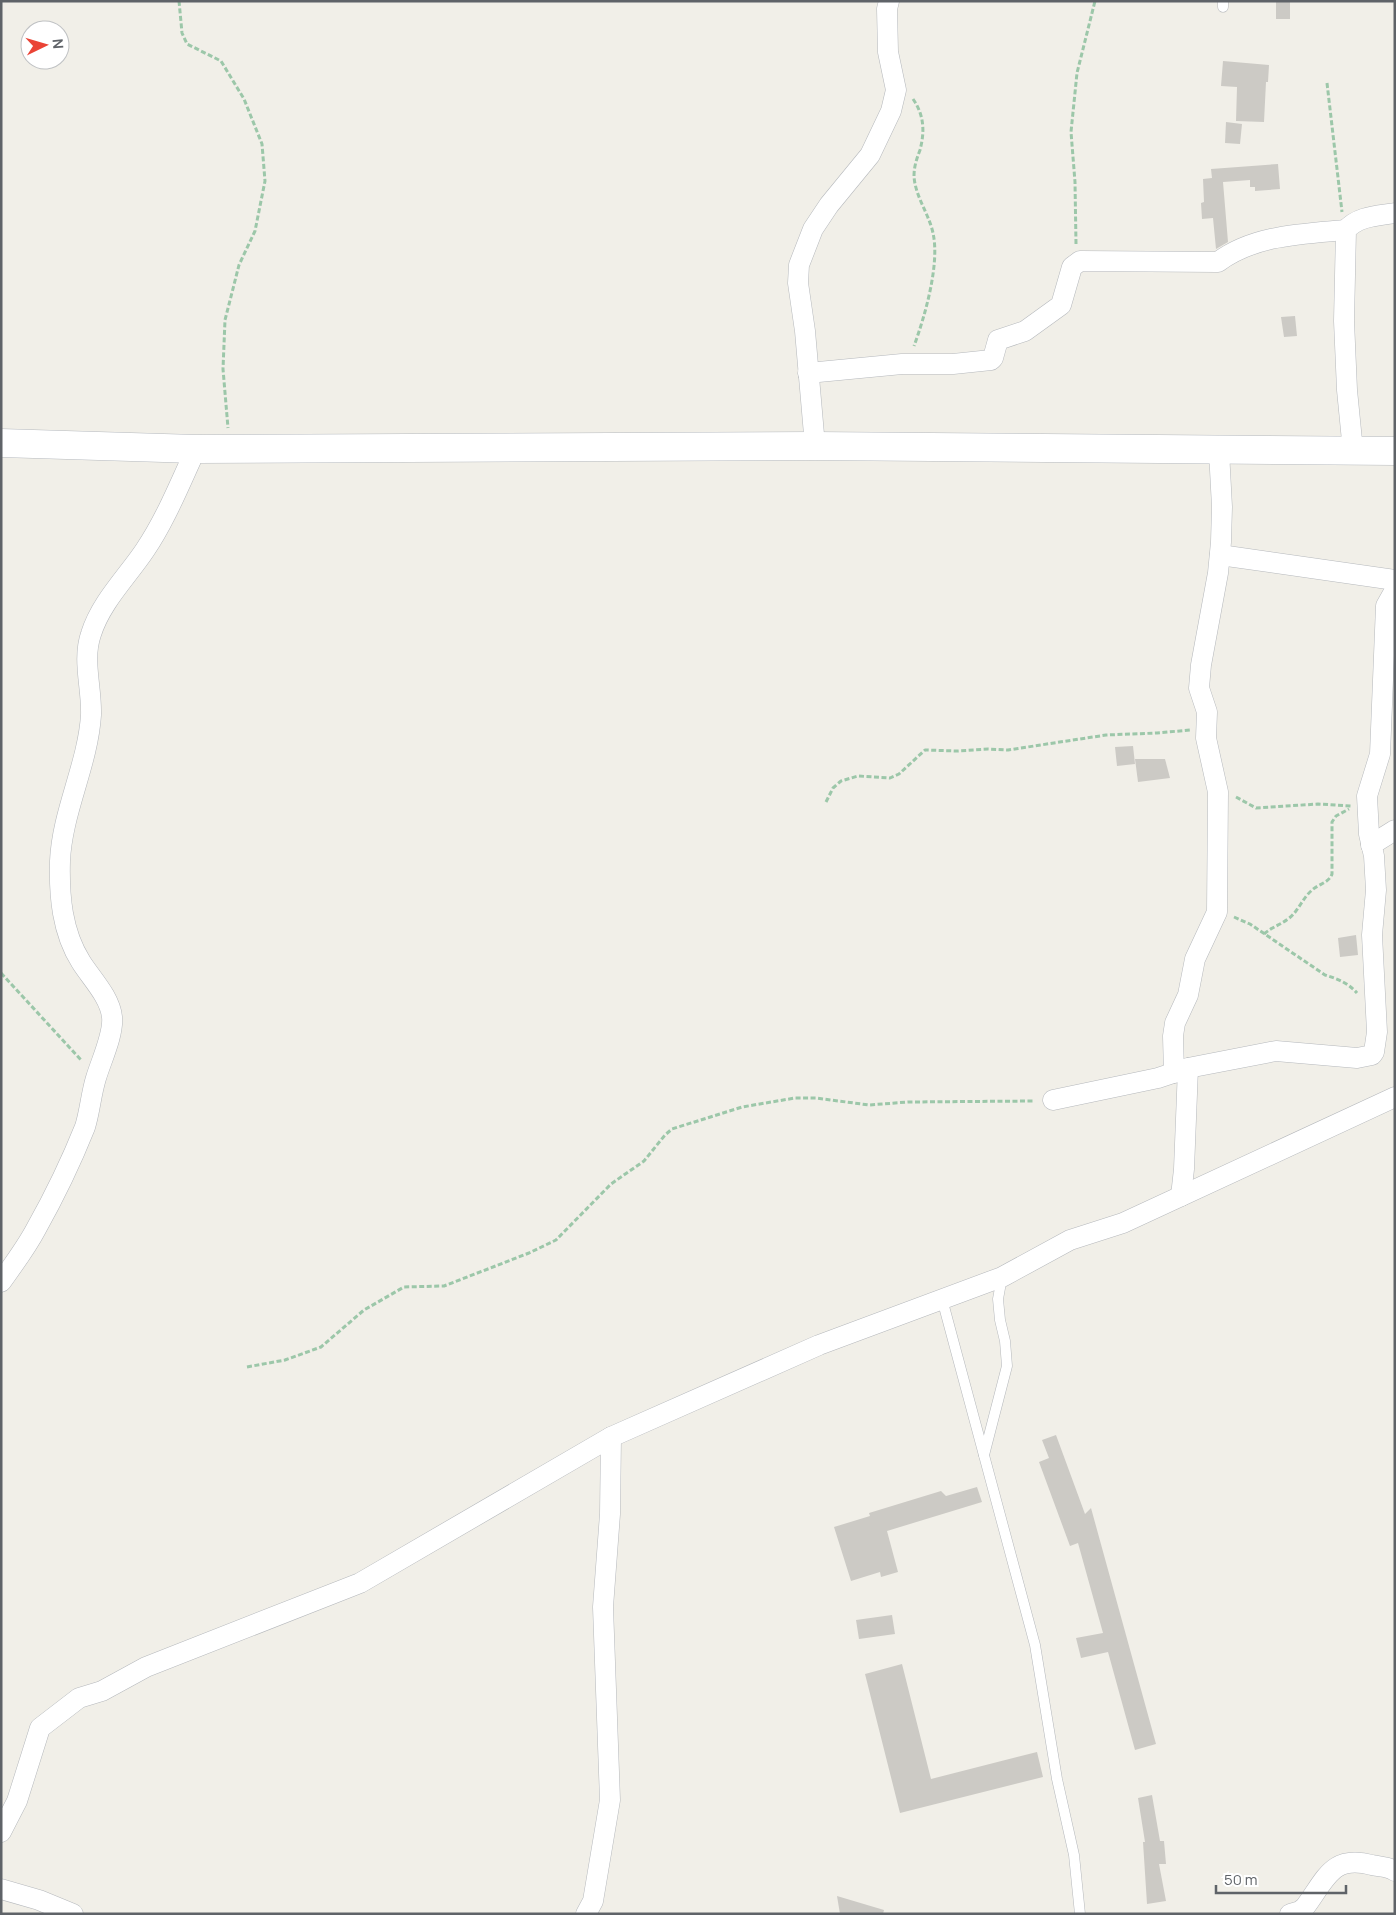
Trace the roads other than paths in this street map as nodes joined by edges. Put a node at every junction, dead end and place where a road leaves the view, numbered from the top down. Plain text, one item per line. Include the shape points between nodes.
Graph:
1 (889, 1) edge
2 (1395, 213) edge
3 (1346, 230) junction
4 (808, 373) junction
5 (1, 443) edge
6 (815, 446) junction
7 (196, 449) junction
8 (1219, 451) junction
9 (1353, 451) junction
10 (1395, 451) edge
11 (1220, 555) junction
12 (1395, 580) edge
13 (1395, 590) edge
14 (1395, 830) edge
15 (1371, 845) junction
16 (1181, 1071) junction
17 (1395, 1097) edge
18 (1053, 1100) road end
19 (1184, 1169) junction
20 (1206, 1184) junction
21 (1181, 1196) junction
22 (1002, 1277) junction
23 (1, 1282) edge
24 (942, 1299) junction
25 (611, 1437) junction
26 (984, 1455) junction
27 (1, 1832) edge
28 (1395, 1871) edge
29 (1, 1889) edge
30 (73, 1914) edge
31 (586, 1914) edge
32 (1080, 1914) edge
33 (1290, 1914) edge

1 - 4 street via 888,52 895,100 870,155 813,229 799,265
2 - 3 street via 1363,219 1352,223
3 - 4 street via 1271,239 1231,252 1218,262 1076,262 1061,305 1025,331 998,340 990,360 947,365 911,363
3 - 9 street via 1344,321
4 - 6 street
5 - 7 main road
6 - 7 main road
6 - 8 main road
7 - 23 street via 162,522 90,634 86,657 91,714 60,860 61,909 67,933 80,960 105,998 112,1016 111,1030 96,1076 86,1124 36,1231
8 - 9 main road
8 - 11 street
9 - 10 main road
11 - 12 street
11 - 16 street via 1199,688 1207,712 1206,738 1216,787 1219,827 1217,912 1195,959 1188,996 1175,1023 1173,1036
13 - 15 street via 1386,606 1380,754 1367,796
14 - 15 street
15 - 16 street via 1376,890 1372,935 1377,1010 1374,1052 1367,1057 1348,1058 1276,1051
16 - 18 street
16 - 19 street
17 - 20 street
19 - 20 street
19 - 21 street
20 - 21 street
21 - 22 street via 1123,1223 1070,1240
22 - 24 street
22 - 26 lane via 998,1299 1007,1366
24 - 25 street via 819,1344
24 - 26 lane
25 - 27 street via 360,1583 146,1667 102,1691 79,1698 40,1728 17,1801
25 - 31 street via 610,1514 603,1607 610,1800 593,1901
26 - 32 lane via 1035,1645 1057,1779 1074,1855
28 - 33 street via 1363,1862 1341,1864 1334,1868 1305,1907
29 - 30 street

